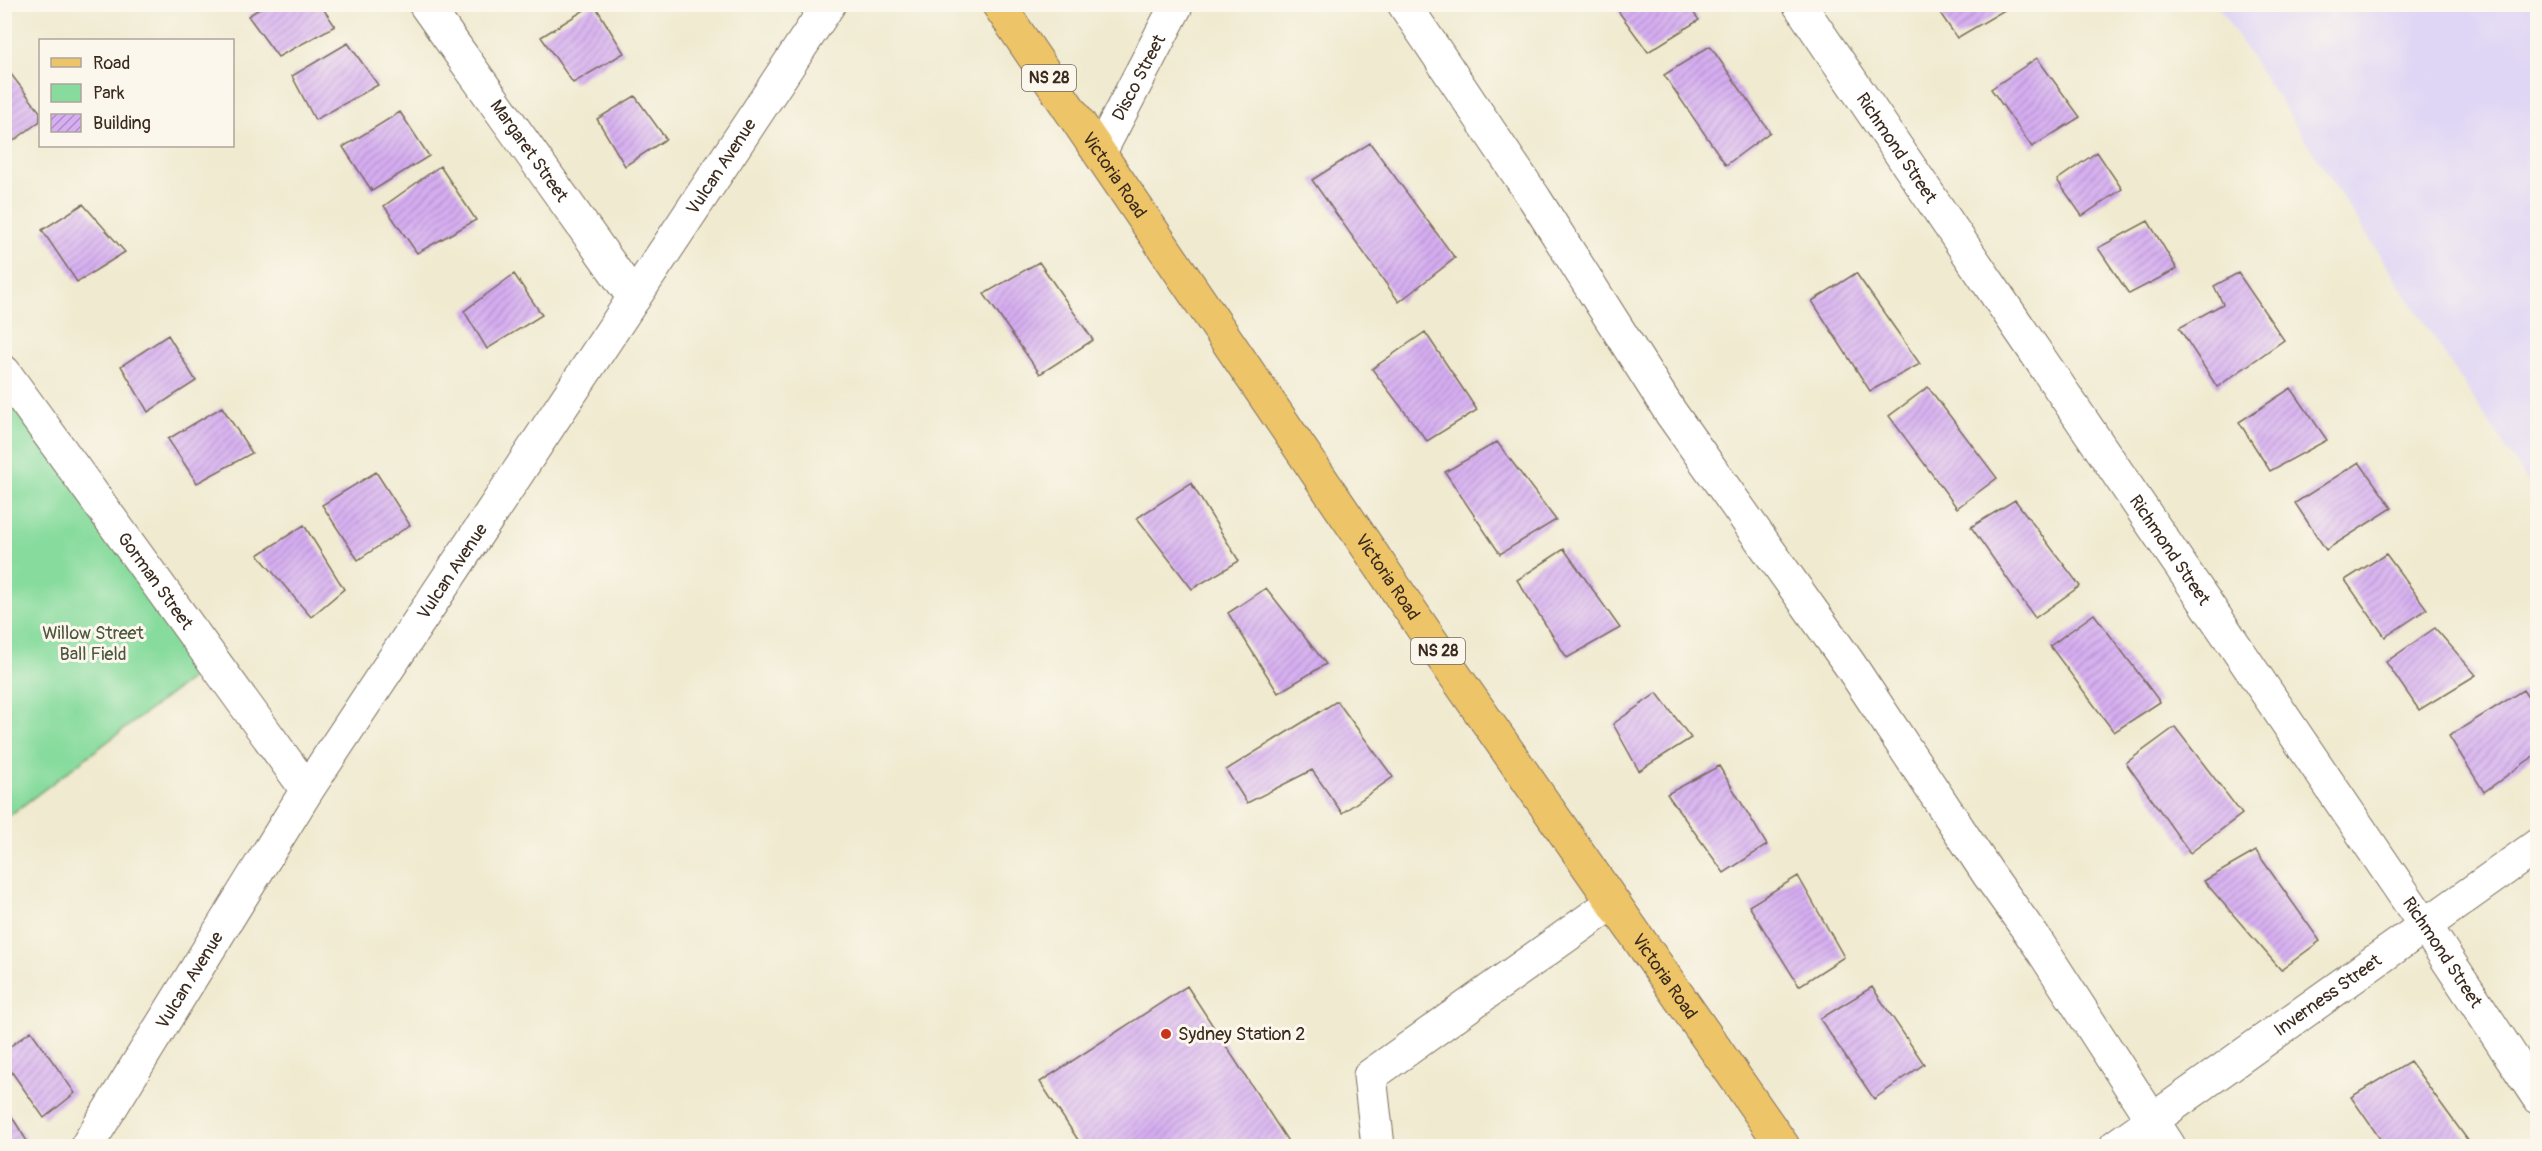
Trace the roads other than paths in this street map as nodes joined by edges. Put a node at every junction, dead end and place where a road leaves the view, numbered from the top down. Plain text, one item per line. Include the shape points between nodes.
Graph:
1 (425, 4) edge
2 (829, 4) edge
3 (998, 4) edge
4 (1177, 4) edge
5 (1404, 4) edge
6 (1799, 4) edge
7 (1100, 152) junction
8 (634, 298) junction
9 (4, 372) edge
10 (307, 790) junction
11 (2538, 845) edge
12 (1612, 903) junction
13 (2426, 927) junction
14 (2538, 1097) edge
15 (2160, 1134) edge
16 (87, 1146) edge
17 (1378, 1146) edge
18 (1783, 1146) edge
19 (2116, 1146) edge

1 - 8 street, Margaret Street
2 - 8 street, Vulcan Avenue
3 - 7 main road, Victoria Road / NS 28
4 - 7 street, Disco Street
5 - 15 street via 1535,199 1671,413 1850,665 2045,954
6 - 13 street, Richmond Street
7 - 12 main road, Victoria Road / NS 28
8 - 10 street, Vulcan Avenue
9 - 10 street, Gorman Street
10 - 16 street, Vulcan Avenue
11 - 13 street, Inverness Street
12 - 17 street via 1370,1076
12 - 18 main road, Victoria Road / NS 28
13 - 14 street, Richmond Street
13 - 15 street, Inverness Street
15 - 19 street, Inverness Street

